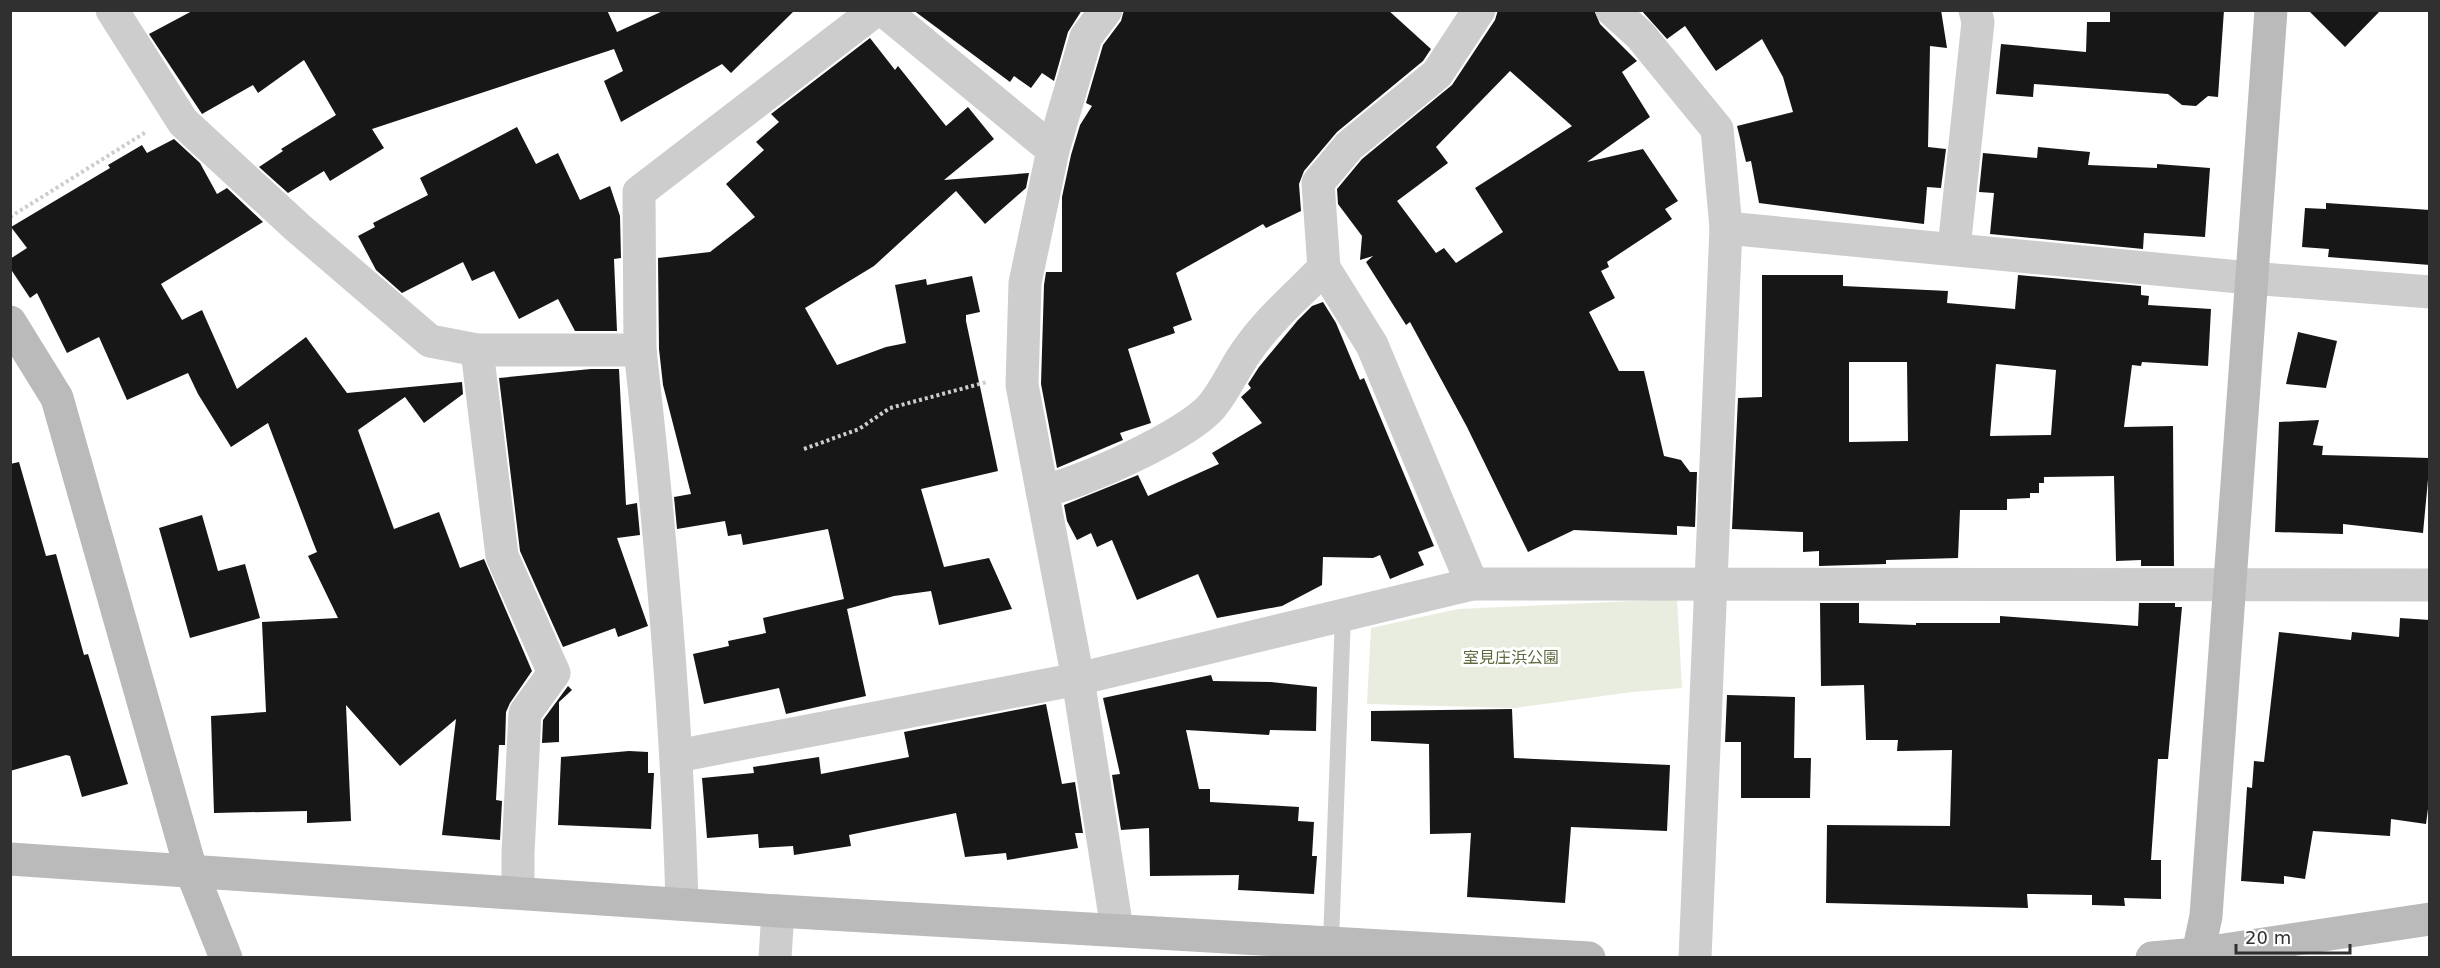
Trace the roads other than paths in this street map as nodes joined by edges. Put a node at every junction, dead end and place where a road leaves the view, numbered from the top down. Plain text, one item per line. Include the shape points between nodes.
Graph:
1 (112, 10) edge
2 (876, 10) edge
3 (883, 10) edge
4 (1106, 10) edge
5 (1479, 10) edge
6 (1612, 10) edge
7 (1975, 10) edge
8 (2271, 10) edge
9 (1053, 150) junction
10 (1726, 228) junction
11 (1954, 248) junction
12 (1324, 268) junction
13 (2250, 278) junction
14 (2430, 292) edge
15 (10, 322) edge
16 (477, 350) junction
17 (640, 350) junction
18 (1042, 491) junction
19 (1711, 583) junction
20 (2228, 583) junction
21 (1472, 584) junction
22 (2430, 585) edge
23 (1343, 615) junction
24 (1078, 680) junction
25 (677, 756) junction
26 (10, 859) edge
27 (191, 870) junction
28 (518, 892) junction
29 (682, 904) junction
30 (778, 911) junction
31 (2430, 919) edge
32 (1331, 942) junction
33 (1120, 943) edge
34 (2197, 956) edge
35 (226, 957) edge
36 (775, 957) edge
37 (1589, 957) edge
38 (1695, 957) edge
39 (2152, 957) edge

1 - 16 street via 183,122 430,341
2 - 17 street via 639,192
3 - 9 street
4 - 9 street via 1086,37
5 - 12 street via 1437,74 1349,146 1318,183
6 - 10 street via 1640,35 1717,129
7 - 11 street via 1978,22
8 - 13 street
9 - 18 street via 1025,283 1022,385
10 - 11 street
10 - 19 street
11 - 13 street
12 - 18 street via 1265,328 1212,406 1186,429 1067,486
12 - 21 street via 1372,345
13 - 14 street
13 - 20 street
15 - 27 street via 57,398
16 - 17 street
16 - 28 street via 502,556 554,673 525,713
17 - 25 street via 659,515
18 - 24 street
19 - 20 street
19 - 21 street
19 - 38 street
20 - 22 street
20 - 34 street via 2206,916
21 - 23 street
23 - 24 street
23 - 32 lane
24 - 25 street
24 - 33 street
25 - 29 street
26 - 27 street
27 - 28 street
27 - 35 street
28 - 29 street
29 - 30 street
30 - 33 street
30 - 36 street
31 - 34 street
32 - 33 street
32 - 37 street
34 - 39 street

